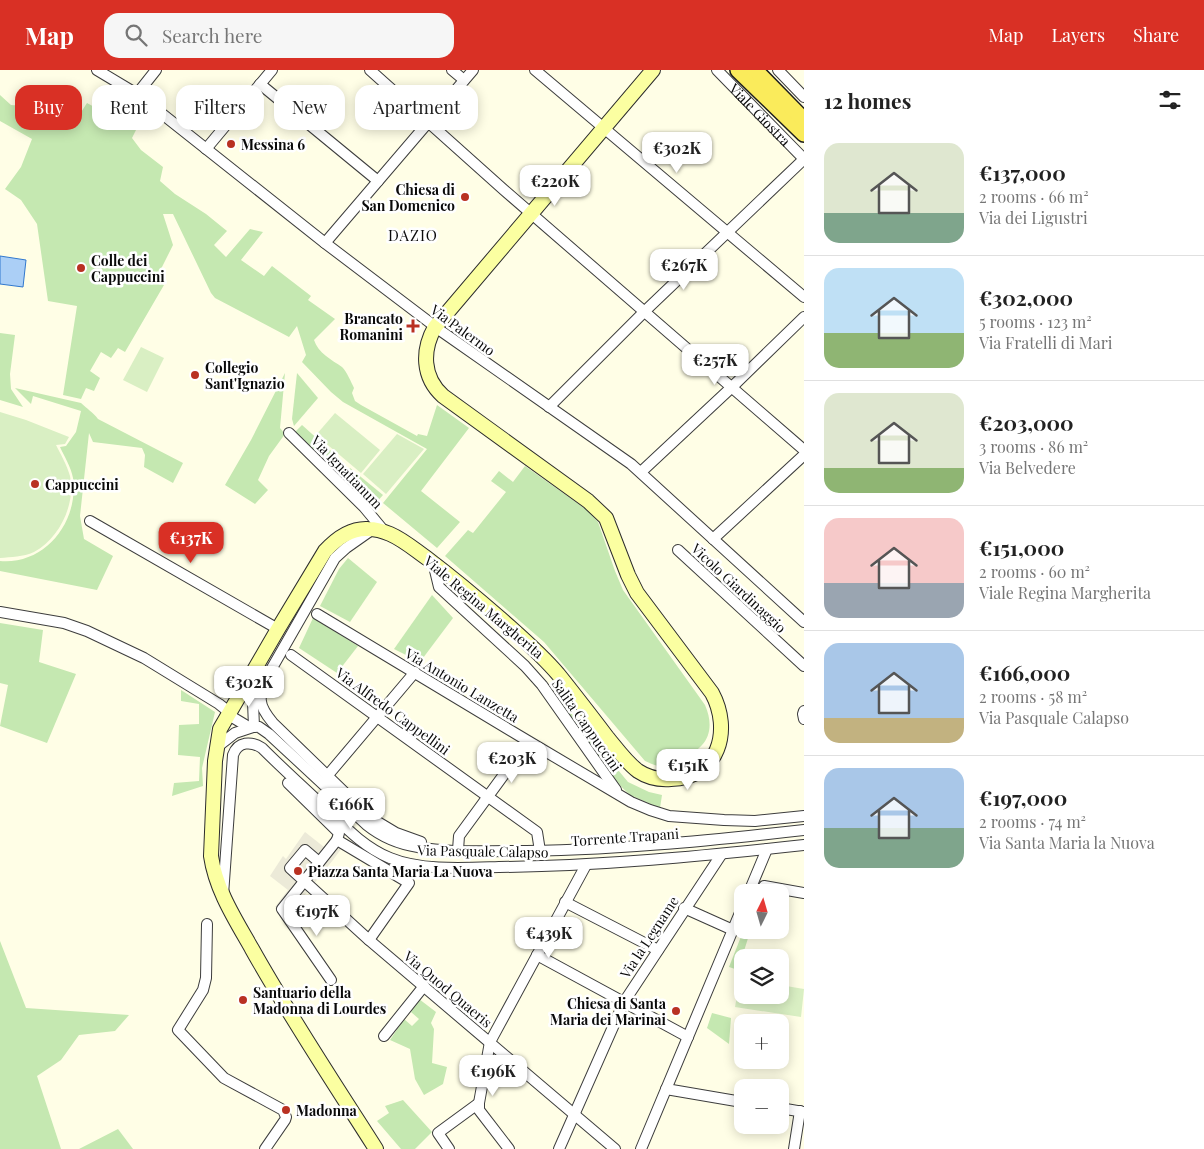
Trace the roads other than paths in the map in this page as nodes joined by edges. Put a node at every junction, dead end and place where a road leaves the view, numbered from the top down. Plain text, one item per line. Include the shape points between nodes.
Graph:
1 (97, 70) edge
2 (156, 70) edge
3 (272, 70) edge
4 (370, 70) edge
5 (452, 70) edge
6 (473, 70) edge
7 (535, 70) edge
8 (652, 70) edge
9 (717, 70) edge
10 (738, 70) edge
11 (755, 70) edge
12 (778, 70) edge
13 (464, 80) junction
14 (260, 84) junction
15 (122, 85) edge
16 (144, 85) edge
17 (386, 85) edge
18 (460, 85) edge
19 (804, 97) edge
20 (166, 118) edge
21 (804, 120) edge
22 (603, 128) junction
23 (422, 130) edge
24 (436, 130) edge
25 (804, 134) edge
26 (206, 150) junction
27 (804, 159) edge
28 (378, 181) junction
29 (531, 214) junction
30 (727, 232) junction
31 (324, 243) junction
32 (804, 297) edge
33 (645, 312) junction
34 (804, 317) edge
35 (435, 327) junction
36 (732, 387) junction
37 (549, 407) junction
38 (289, 432) dead end
39 (804, 450) edge
40 (804, 455) edge
41 (641, 472) junction
42 (90, 521) dead end
43 (379, 530) junction
44 (713, 539) junction
45 (678, 550) dead end
46 (433, 562) junction
47 (0, 612) edge
48 (317, 614) dead end
49 (0, 618) edge
50 (804, 622) edge
51 (278, 629) junction
52 (291, 655) dead end
53 (804, 666) edge
54 (415, 672) junction
55 (252, 677) junction
56 (804, 711) edge
57 (229, 712) junction
58 (377, 717) junction
59 (804, 719) edge
60 (254, 727) junction
61 (216, 747) junction
62 (516, 758) dead end
63 (328, 775) junction
64 (288, 783) dead end
65 (619, 794) junction
66 (488, 796) junction
67 (804, 816) edge
68 (804, 830) edge
69 (804, 835) edge
70 (337, 840) junction
71 (804, 845) edge
72 (768, 849) junction
73 (458, 850) junction
74 (540, 851) junction
75 (721, 855) junction
76 (319, 862) junction
77 (586, 865) junction
78 (308, 883) junction
79 (753, 884) edge
80 (789, 890) edge
81 (804, 893) edge
82 (223, 898) junction
83 (565, 902) junction
84 (684, 908) junction
85 (207, 924) dead end
86 (733, 930) joint
87 (369, 940) junction
88 (658, 950) junction
89 (537, 955) junction
90 (332, 980) dead end
91 (424, 986) junction
92 (624, 1002) junction
93 (384, 1036) dead end
94 (688, 1037) junction
95 (490, 1042) junction
96 (666, 1090) junction
97 (734, 1101) edge
98 (479, 1103) junction
99 (789, 1109) edge
100 (802, 1111) edge
101 (574, 1114) junction
102 (265, 1149) edge
103 (376, 1149) edge
104 (449, 1149) edge
105 (509, 1149) edge
106 (559, 1149) edge
107 (615, 1149) edge
108 (641, 1149) edge
109 (794, 1149) edge

1 - 15 street, Via Palermo
2 - 16 street
3 - 14 street
4 - 17 street
5 - 13 street
6 - 13 street
7 - 22 street
8 - 22 main road
9 - 27 street, Viale Giostra
10 - 25 main road, Viale Giostra
11 - 21 main road, Viale Giostra
12 - 19 street
13 - 18 street
14 - 26 street
14 - 28 street
20 - 26 street, Via Palermo
22 - 29 main road
22 - 30 street
23 - 28 street
24 - 29 street
26 - 31 street, Via Palermo
27 - 30 street
28 - 31 street
29 - 33 street
29 - 35 main road
30 - 32 street
30 - 33 street
31 - 35 street, Via Palermo
33 - 36 street
33 - 37 street
34 - 36 street
35 - 37 street, Via Palermo
35 - 46 main road, Viale Regina Margherita via 428,342 426,364 437,390 588,501 606,518 637,593 717,702 722,729 710,761 697,772 674,779 656,778 638,771 621,755 544,658
36 - 39 street
36 - 41 street
37 - 41 street, Via Palermo
38 - 43 street, Via Ignatianum via 364,507
40 - 44 street
41 - 44 street, Via Palermo
42 - 51 street
43 - 46 main road, Viale Regina Margherita via 404,541
43 - 51 main road via 361,529 329,546
43 - 63 street via 346,548 336,558 272,668 261,698 261,706 269,717
44 - 50 street, Via Palermo
45 - 53 street, Vicolo Giardinaggio
46 - 65 street, Salita Cappuccini via 439,587 542,684
47 - 57 street via 87,630 144,658
48 - 54 street, Via Antonio Lanzetta
49 - 57 street via 73,631 120,650
51 - 55 main road
52 - 58 street, Via Alfredo Cappellini
54 - 58 street
54 - 65 street, Via Antonio Lanzetta
55 - 57 main road
55 - 60 street
56 - 59 street
57 - 60 street
57 - 61 main road
58 - 63 street
58 - 66 street, Via Alfredo Cappellini
60 - 61 street via 235,733
60 - 69 street, Torrente Trapani via 364,829 389,844 421,853 498,856 576,854
60 - 73 street via 259,727 280,743 383,836 416,847
61 - 82 main road via 211,856
62 - 66 street
63 - 73 street via 371,818 387,828 411,839
64 - 70 street via 339,834
65 - 67 street, Via Antonio Lanzetta via 658,814 669,816 740,821
66 - 73 street via 459,836
66 - 74 street, Via Alfredo Cappellini via 537,832
68 - 74 street via 702,841
70 - 76 street
70 - 87 street via 409,883
71 - 72 street, Via Pasquale Calapso
72 - 75 street, Via Pasquale Calapso
72 - 79 street
73 - 74 street
75 - 77 street, Via Pasquale Calapso
75 - 84 street, Via la Legname
76 - 78 street
76 - 78 street, Via Quod Quaeris via 305,850 290,868
77 - 82 street, Via Pasquale Calapso via 442,867 395,860 362,842 262,748 246,743 238,746 233,755
77 - 83 street
78 - 87 street, Via Quod Quaeris
78 - 90 street via 282,909
80 - 81 street
82 - 103 main road via 276,991
83 - 88 street
83 - 89 street
84 - 86 street
84 - 88 street, Via la Legname
85 - 102 street via 203,990 178,1030 224,1078 283,1110 285,1120
86 - 94 street
87 - 91 street, Via Quod Quaeris
88 - 92 street, Via la Legname
89 - 92 street
89 - 95 street
91 - 93 street
91 - 95 street, Via Quod Quaeris
92 - 94 street
92 - 101 street, Via la Legname
94 - 96 street
95 - 98 street
95 - 101 street, Via Quod Quaeris
96 - 97 street
96 - 108 street
98 - 104 street via 438,1133
98 - 105 street via 479,1110
99 - 100 street
100 - 109 street
101 - 106 street, Via la Legname
101 - 107 street, Via Quod Quaeris

